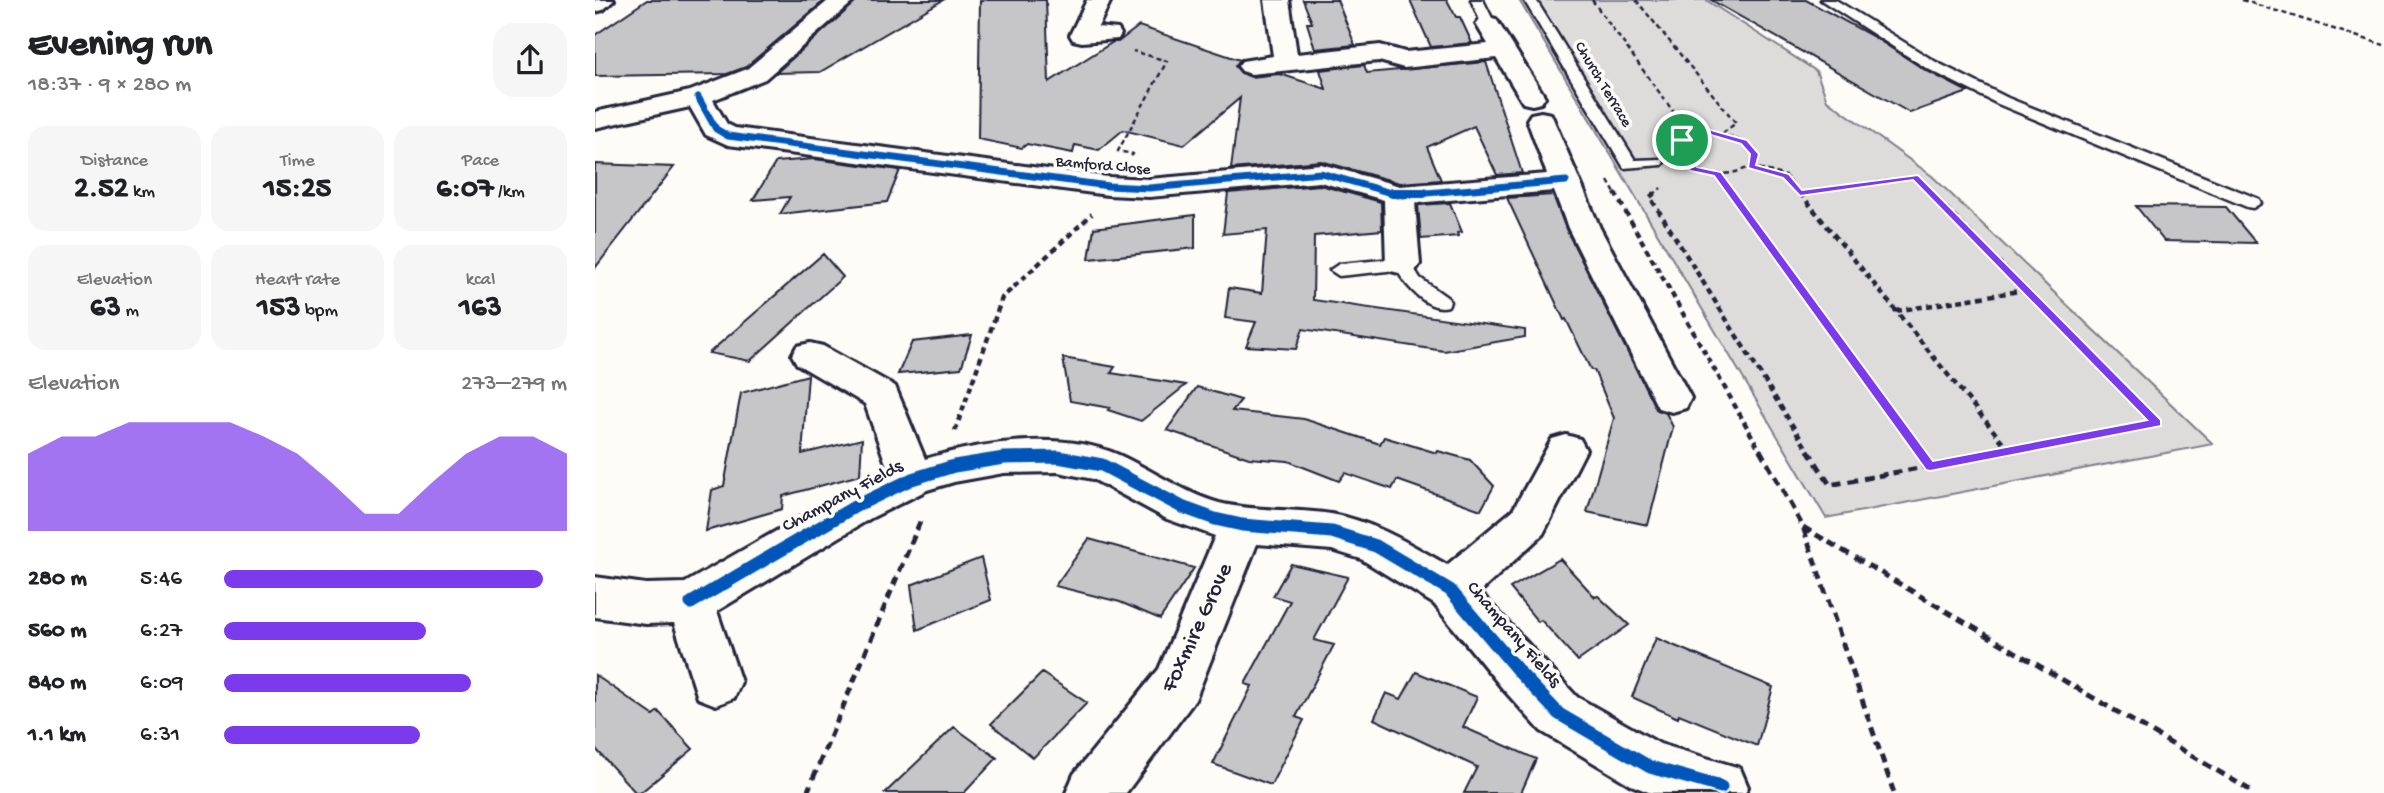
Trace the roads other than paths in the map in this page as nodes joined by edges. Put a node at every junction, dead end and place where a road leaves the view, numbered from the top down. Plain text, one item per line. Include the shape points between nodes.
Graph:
1 (602, 0) edge
2 (843, 0) edge
3 (1099, 0) edge
4 (1277, 0) edge
5 (1476, 0) edge
6 (1529, 0) edge
7 (1827, 0) edge
8 (595, 5) edge
9 (1488, 24) joint
10 (1109, 34) road end
11 (1503, 50) junction
12 (1286, 62) junction
13 (1251, 66) dead end
14 (698, 97) junction
15 (595, 120) edge
16 (1131, 156) road end
17 (1656, 162) road end
18 (1566, 181) junction
19 (1108, 186) junction
20 (1399, 195) junction
21 (2253, 203) dead end
22 (1403, 264) junction
23 (1339, 270) dead end
24 (1441, 302) dead end
25 (810, 355) dead end
26 (1672, 398) dead end
27 (1566, 450) dead end
28 (912, 478) junction
29 (1242, 525) junction
30 (1450, 590) junction
31 (595, 597) edge
32 (691, 603) junction
33 (716, 682) dead end
34 (1645, 780) edge
35 (1721, 787) dead end
36 (1093, 793) edge

1 - 8 street
2 - 14 street via 756,74
3 - 10 street via 1082,35
4 - 12 street
5 - 9 lane
6 - 17 lane, Church Terrace via 1630,165
7 - 21 lane via 1931,65 2003,101
9 - 11 street
11 - 12 street via 1404,60 1380,53
11 - 18 street via 1537,109
12 - 13 street
14 - 15 street
14 - 19 street, Bamford Close via 716,129 728,136
16 - 19 street, Bamford Close
18 - 20 street, Bamford Close
18 - 26 street via 1584,229
19 - 20 street, Bamford Close via 1149,188 1321,173
20 - 22 street
22 - 23 lane
22 - 24 lane via 1413,282
25 - 28 street, Champany Fields via 881,396
27 - 30 street via 1528,522
28 - 29 street, Champany Fields via 1004,458 1058,457 1102,465 1182,507
28 - 32 street, Champany Fields
29 - 30 street, Champany Fields via 1332,532 1376,547
29 - 36 street, Foxmire Grove via 1177,684
30 - 34 street, Champany Fields via 1559,714
31 - 32 street, Champany Fields via 646,604
32 - 33 street
34 - 35 street, Champany Fields

